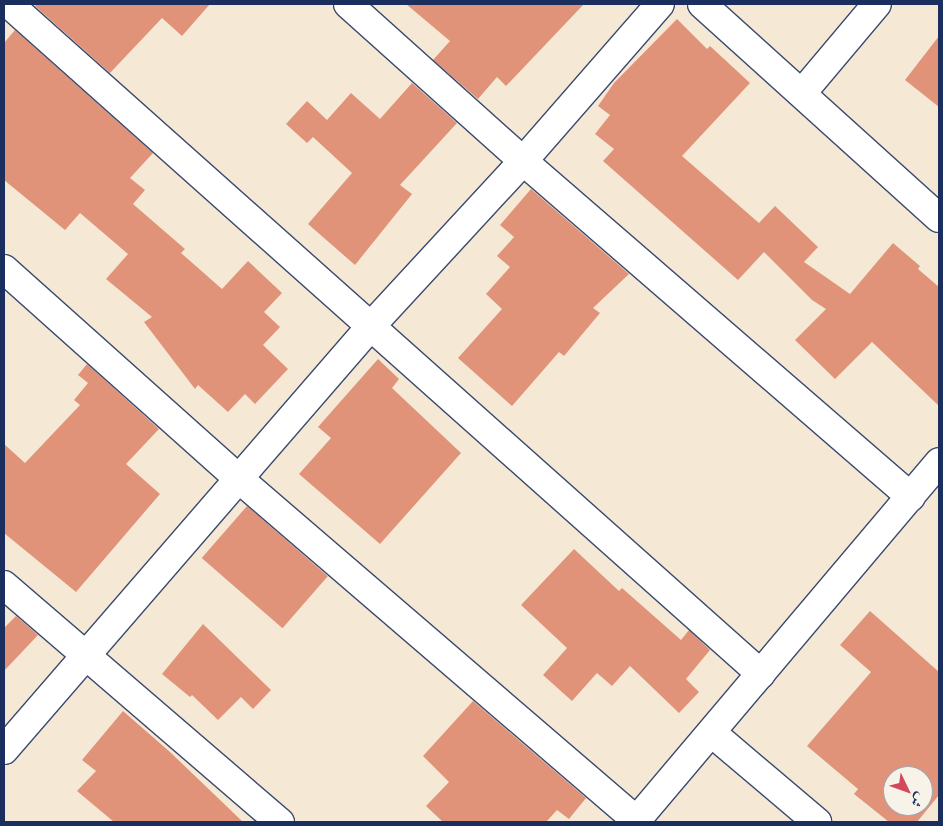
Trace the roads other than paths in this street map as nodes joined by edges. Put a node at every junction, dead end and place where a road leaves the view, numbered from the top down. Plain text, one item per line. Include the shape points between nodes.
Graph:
1 (9, 4) edge
2 (348, 4) edge
3 (660, 4) edge
4 (702, 4) edge
5 (877, 4) edge
6 (802, 93) junction
7 (523, 161) junction
8 (939, 218) edge
9 (4, 269) edge
10 (370, 327) junction
11 (939, 462) edge
12 (238, 478) junction
13 (911, 497) junction
14 (4, 585) edge
15 (84, 655) junction
16 (761, 674) junction
17 (712, 733) junction
18 (4, 750) edge
19 (636, 821) edge
20 (280, 822) edge
21 (817, 822) edge

1 - 10 street
2 - 7 street
3 - 7 street
4 - 6 street
5 - 6 street
6 - 8 street
7 - 10 street
7 - 13 street
9 - 12 street
10 - 12 street
10 - 16 street
11 - 13 street
12 - 15 street
12 - 19 street
13 - 16 street
14 - 15 street
15 - 18 street
15 - 20 street
16 - 17 street
17 - 19 street
17 - 21 street

